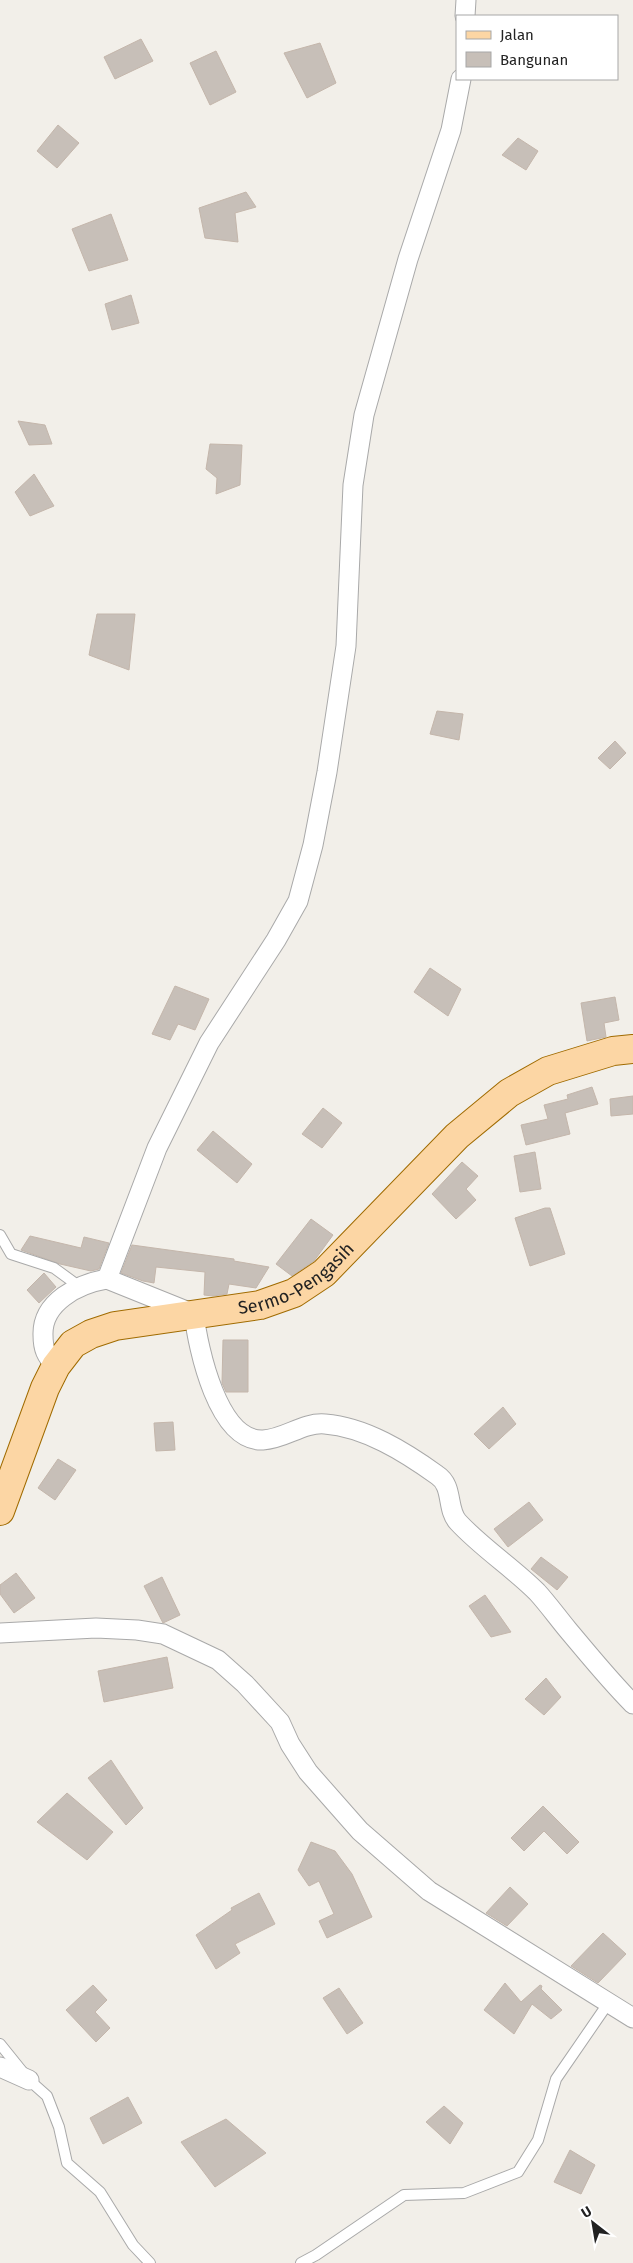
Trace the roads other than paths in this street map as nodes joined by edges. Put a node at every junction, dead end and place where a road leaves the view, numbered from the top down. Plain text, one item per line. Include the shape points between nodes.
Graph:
1 (466, 0) edge
2 (465, 15) edge
3 (461, 80) edge
4 (633, 1048) edge
5 (0, 1235) edge
6 (107, 1280) junction
7 (80, 1287) junction
8 (194, 1314) junction
9 (56, 1366) junction
10 (0, 1511) edge
11 (0, 1633) edge
12 (633, 1704) edge
13 (609, 2002) junction
14 (633, 2018) edge
15 (0, 2044) edge
16 (0, 2067) edge
17 (29, 2080) junction
18 (150, 2263) edge
19 (301, 2263) edge

1 - 2 street
3 - 6 street via 451,130 408,259 364,415 353,485 346,646 327,772 298,901 209,1043 157,1148
4 - 8 main road, Sermo-Pengasih via 613,1051 548,1072 509,1093 457,1136 324,1273 294,1293 260,1305
5 - 7 lane via 11,1254 54,1268
6 - 7 street
6 - 8 street
7 - 9 street via 60,1299 48,1313 42,1329 47,1357
8 - 9 main road, Sermo-Pengasih via 115,1326 91,1334 73,1344
8 - 12 street via 197,1337 220,1408 239,1433 263,1440 324,1423 356,1430 403,1452 440,1476 448,1488 456,1520 537,1592
9 - 10 main road, Sermo-Pengasih
11 - 13 street via 96,1628 137,1630 163,1634 218,1660 246,1684 280,1722 308,1772 360,1831 429,1891
13 - 14 street
13 - 19 lane via 556,2079 538,2140 518,2172 464,2193 404,2194
15 - 17 lane
16 - 17 street
17 - 18 lane via 47,2096 59,2127 66,2163 100,2192 133,2245

